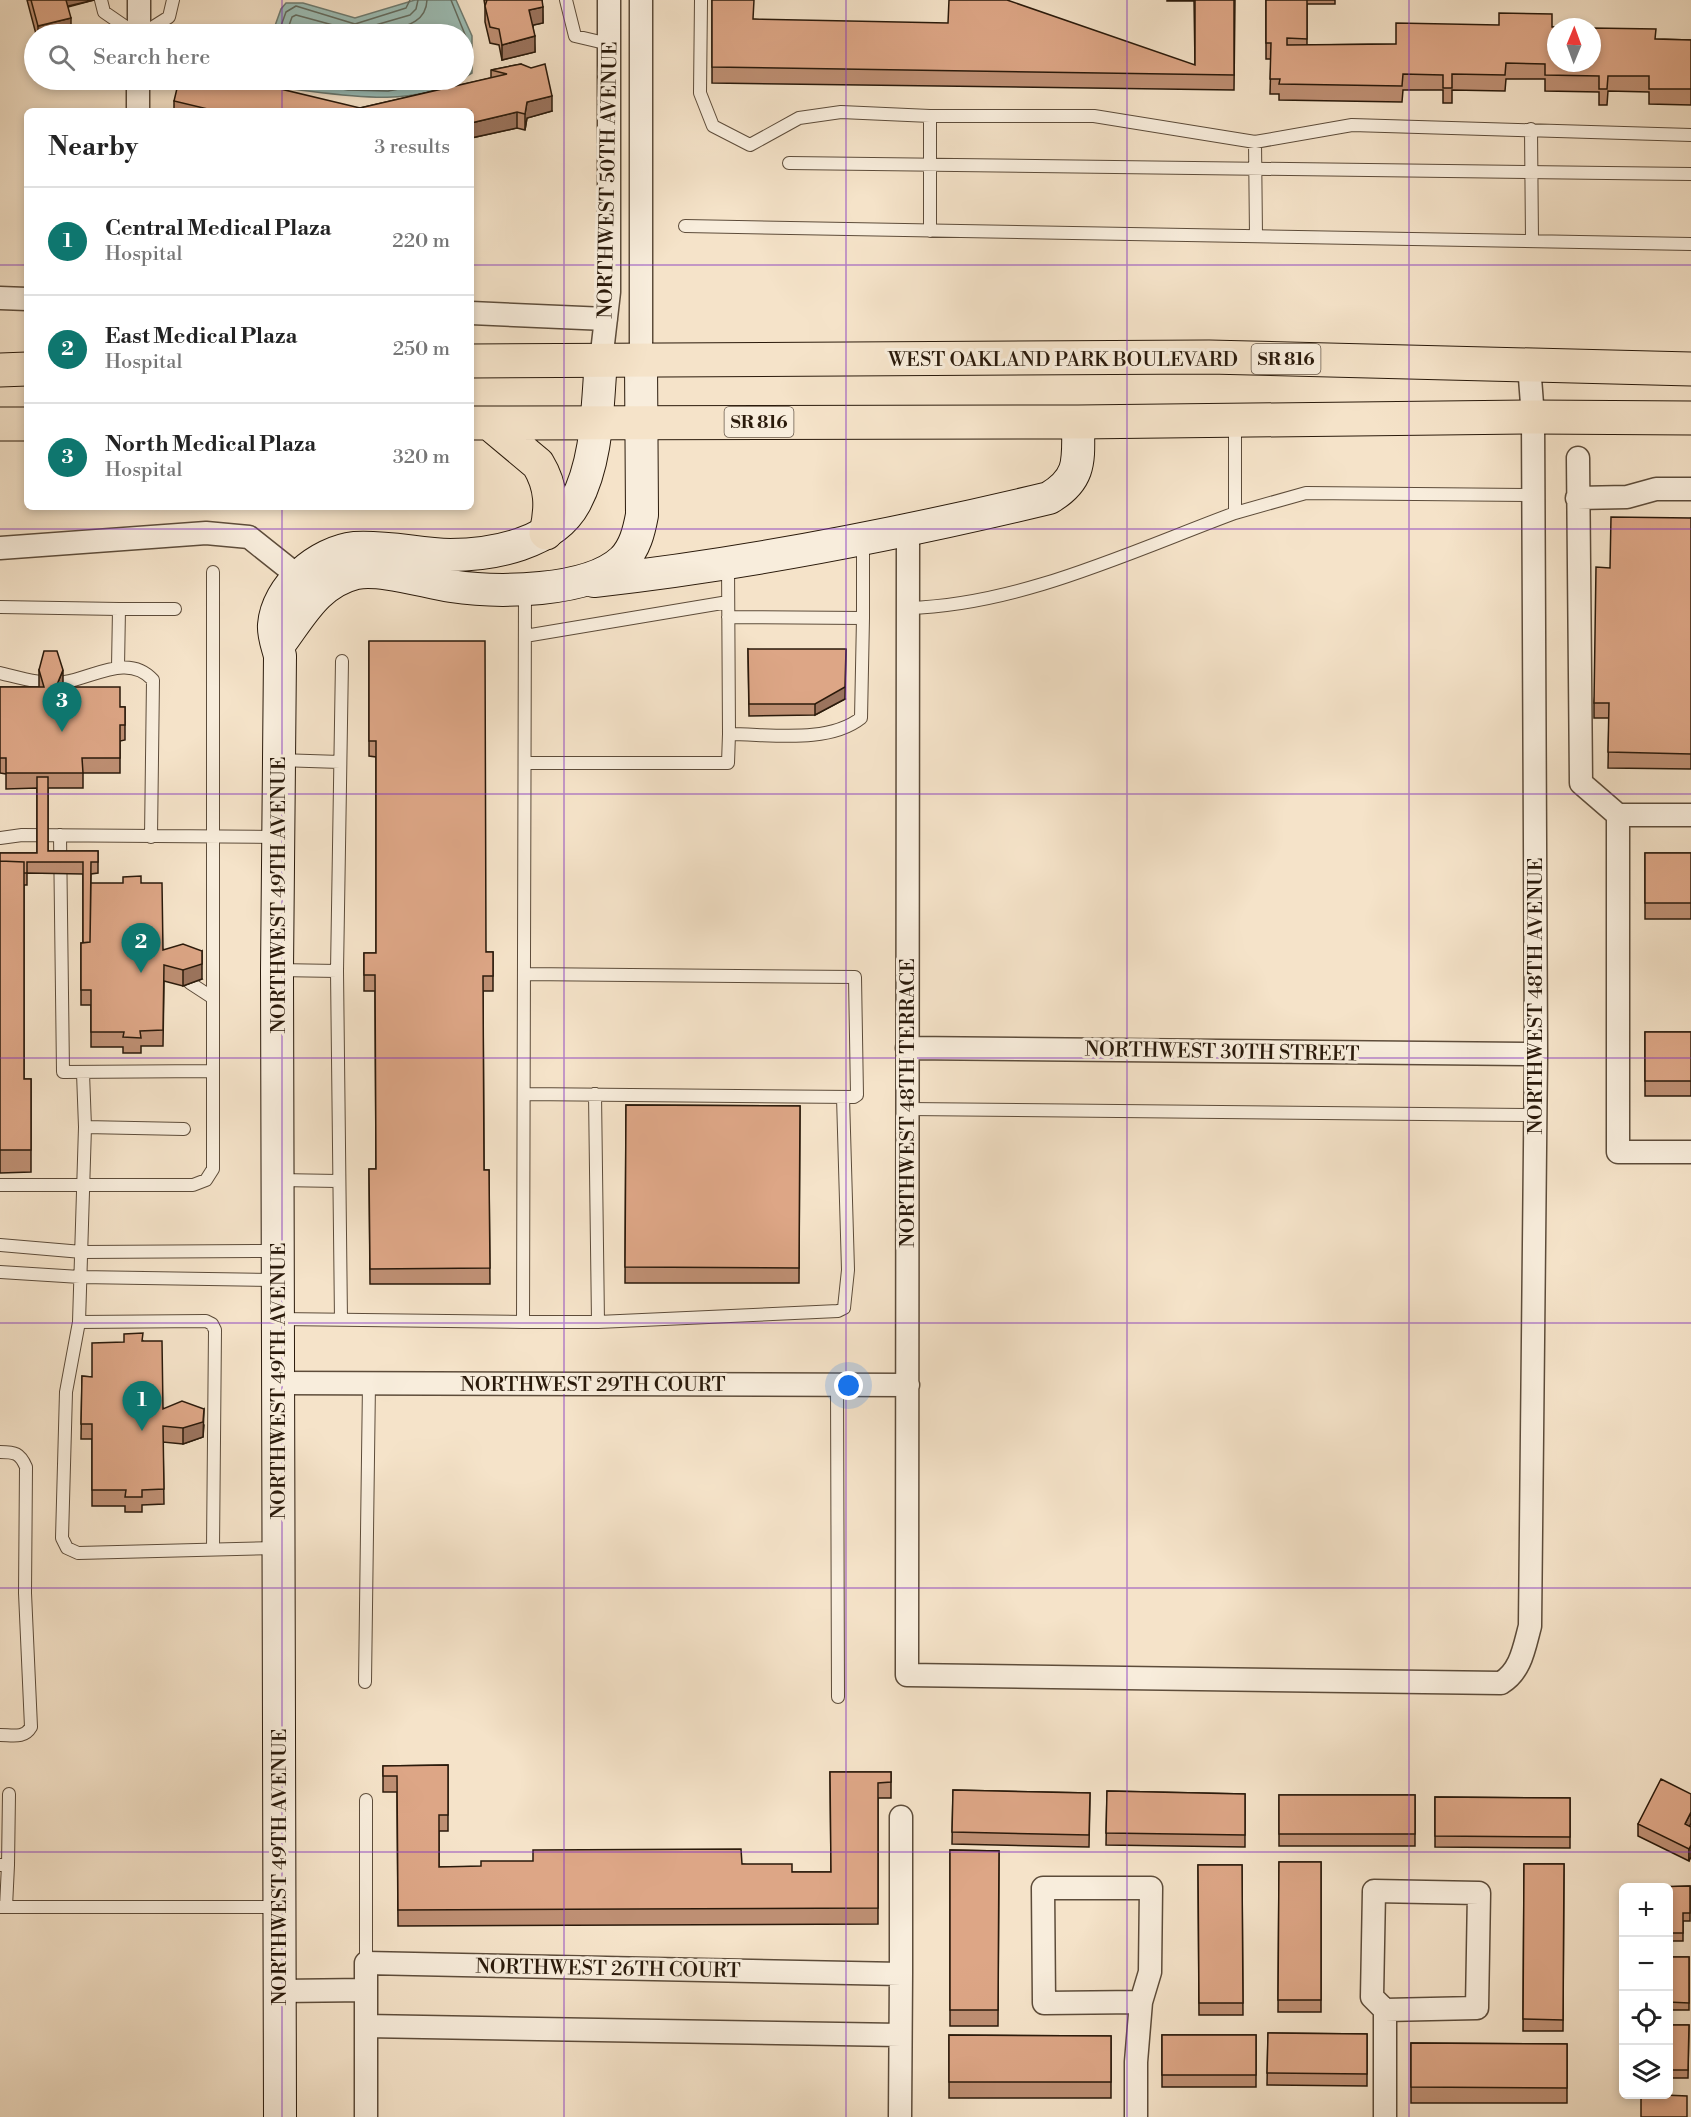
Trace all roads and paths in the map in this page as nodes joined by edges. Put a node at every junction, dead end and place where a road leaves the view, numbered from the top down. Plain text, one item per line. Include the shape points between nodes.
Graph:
1 (101, 0) edge
2 (139, 0) edge
3 (173, 0) edge
4 (566, 0) edge
5 (609, 0) edge
6 (642, 0) edge
7 (701, 0) edge
8 (123, 24) edge
9 (139, 24) edge
10 (157, 24) edge
11 (609, 44) junction
12 (138, 90) edge
13 (138, 108) edge
14 (930, 116) junction
15 (1531, 129) junction
16 (1691, 135) edge
17 (1255, 142) junction
18 (789, 163) dead end
19 (930, 165) junction
20 (1255, 168) junction
21 (1532, 172) junction
22 (1691, 174) edge
23 (685, 226) dead end
24 (930, 231) junction
25 (1256, 237) junction
26 (1532, 241) junction
27 (1691, 243) edge
28 (0, 298) edge
29 (24, 299) edge
30 (474, 313) edge
31 (606, 319) junction
32 (487, 361) edge
33 (602, 361) junction
34 (641, 361) junction
35 (1528, 365) junction
36 (24, 369) edge
37 (1691, 369) edge
38 (0, 370) edge
39 (1533, 417) junction
40 (1691, 418) edge
41 (1234, 419) junction
42 (642, 422) junction
43 (1078, 422) junction
44 (480, 423) edge
45 (596, 423) junction
46 (0, 424) edge
47 (24, 424) edge
48 (1578, 458) dead end
49 (1691, 489) edge
50 (1532, 495) junction
51 (1577, 498) junction
52 (1234, 513) junction
53 (908, 531) junction
54 (546, 533) junction
55 (863, 539) junction
56 (0, 548) edge
57 (728, 562) junction
58 (213, 573) dead end
59 (298, 576) junction
60 (572, 584) junction
61 (525, 587) junction
62 (728, 602) junction
63 (0, 608) edge
64 (908, 608) junction
65 (119, 609) junction
66 (175, 609) dead end
67 (728, 617) junction
68 (863, 618) junction
69 (525, 636) junction
70 (278, 646) junction
71 (342, 661) dead end
72 (118, 667) junction
73 (0, 673) edge
74 (729, 734) junction
75 (279, 760) junction
76 (340, 762) junction
77 (525, 763) junction
78 (1618, 815) junction
79 (1691, 815) edge
80 (60, 835) junction
81 (151, 837) junction
82 (213, 837) junction
83 (279, 837) junction
84 (0, 838) edge
85 (213, 948) junction
86 (198, 957) edge
87 (277, 970) junction
88 (337, 971) junction
89 (524, 974) junction
90 (190, 983) edge
91 (213, 998) junction
92 (907, 1048) junction
93 (1536, 1054) junction
94 (213, 1071) junction
95 (83, 1073) junction
96 (524, 1094) junction
97 (596, 1094) junction
98 (843, 1097) junction
99 (907, 1108) junction
100 (1536, 1115) junction
101 (86, 1127) junction
102 (184, 1129) dead end
103 (1691, 1152) edge
104 (278, 1180) junction
105 (338, 1181) junction
106 (0, 1185) edge
107 (84, 1185) junction
108 (0, 1245) edge
109 (82, 1252) junction
110 (278, 1265) junction
111 (0, 1272) edge
112 (80, 1277) junction
113 (279, 1320) junction
114 (341, 1320) junction
115 (79, 1322) junction
116 (523, 1322) junction
117 (598, 1322) junction
118 (278, 1383) junction
119 (369, 1383) junction
120 (837, 1385) junction
121 (908, 1385) junction
122 (0, 1452) edge
123 (213, 1548) junction
124 (278, 1548) junction
125 (907, 1675) joint
126 (364, 1682) dead end
127 (838, 1698) dead end
128 (0, 1735) edge
129 (9, 1794) dead end
130 (366, 1800) dead end
131 (901, 1816) dead end
132 (4, 1865) edge
133 (3, 1907) edge
134 (279, 1907) junction
135 (366, 1963) junction
136 (901, 1974) junction
137 (366, 1990) junction
138 (280, 1991) junction
139 (1141, 2002) junction
140 (1385, 2010) junction
141 (366, 2026) junction
142 (900, 2035) junction
143 (280, 2117) edge
144 (366, 2117) edge
145 (900, 2117) edge
146 (1136, 2117) edge
147 (1384, 2117) edge

1 - 8 lane via 104,12
2 - 9 street
3 - 10 lane via 169,17
4 - 11 lane via 575,36
5 - 11 street, NORTHWEST 50TH AVENUE
6 - 34 street, NORTHWEST 50TH AVENUE
7 - 14 lane via 700,93 713,126 750,145 800,118 842,112
11 - 31 street, NORTHWEST 50TH AVENUE
12 - 13 street
14 - 17 lane via 1095,116
14 - 19 lane
15 - 16 lane
15 - 17 lane via 1352,125
15 - 21 lane
17 - 20 lane
18 - 19 lane
19 - 20 lane
19 - 24 lane
20 - 21 lane
20 - 25 lane
21 - 22 lane
21 - 26 lane
23 - 24 lane
24 - 25 lane
25 - 26 lane
26 - 27 lane
28 - 29 street
30 - 31 street
31 - 33 street, NORTHWEST 50TH AVENUE
32 - 33 main road, WEST OAKLAND PARK BOULEVARD / SR 816
33 - 34 main road, WEST OAKLAND PARK BOULEVARD / SR 816
33 - 45 street, NORTHWEST 49TH AVENUE
34 - 35 main road, WEST OAKLAND PARK BOULEVARD / SR 816 via 1209,357
34 - 42 street
35 - 37 main road, WEST OAKLAND PARK BOULEVARD / SR 816
35 - 39 street, NORTHWEST 48TH AVENUE
36 - 38 main road
39 - 40 main road, SR 816
39 - 41 main road, SR 816
39 - 50 street, NORTHWEST 48TH AVENUE
41 - 43 main road, SR 816
41 - 52 lane
42 - 43 main road, SR 816
42 - 45 main road, SR 816
42 - 60 street via 643,497 639,532 631,551 593,578
43 - 53 street via 1078,460 1067,487 1048,498
44 - 45 main road, SR 816
44 - 54 main road via 538,464 551,502
45 - 54 street, NORTHWEST 49TH AVENUE via 591,465 575,504
46 - 47 main road
48 - 51 street
49 - 51 street via 1656,489 1628,497
50 - 52 lane via 1306,493
50 - 93 street, NORTHWEST 48TH AVENUE
51 - 78 street via 1581,783
52 - 64 lane via 1045,583 943,607
53 - 55 street
53 - 64 street, NORTHWEST 48TH TERRACE
54 - 59 street, NORTHWEST 49TH AVENUE via 469,554 379,547 351,549 329,556
55 - 57 street
55 - 68 lane
56 - 59 street via 206,533 249,537
57 - 60 street
57 - 62 lane
58 - 82 lane
59 - 70 street, NORTHWEST 49TH AVENUE via 278,610 274,626
60 - 61 street
61 - 69 lane
61 - 70 street via 453,586 357,573 324,588 307,602
62 - 67 lane
62 - 69 lane
63 - 65 lane
64 - 92 street, NORTHWEST 48TH TERRACE
65 - 66 lane
65 - 72 lane
67 - 68 lane
67 - 74 lane
68 - 74 lane via 861,718 849,728 823,735
69 - 77 lane
70 - 75 street, NORTHWEST 49TH AVENUE
71 - 76 lane
72 - 73 lane via 64,682 38,682
72 - 81 lane via 136,668 153,680
74 - 77 lane via 728,764
75 - 76 lane
75 - 83 street, NORTHWEST 49TH AVENUE
76 - 88 lane
77 - 89 lane
78 - 79 street
78 - 103 street via 1618,1152
80 - 81 lane
80 - 84 lane
80 - 95 lane via 63,1072
81 - 82 lane
82 - 83 lane
82 - 85 lane
83 - 87 street, NORTHWEST 49TH AVENUE
85 - 86 lane
85 - 91 lane
87 - 88 lane
87 - 104 street, NORTHWEST 49TH AVENUE
88 - 105 lane
89 - 96 lane
89 - 98 lane via 855,977 857,1095
90 - 91 lane
91 - 94 lane
92 - 93 street, NORTHWEST 30TH STREET
92 - 99 street, NORTHWEST 48TH TERRACE
93 - 100 street, NORTHWEST 48TH AVENUE
94 - 95 lane
94 - 107 lane via 213,1169 206,1180 193,1185
95 - 101 lane
96 - 97 lane
96 - 116 lane
97 - 98 lane
97 - 117 lane
98 - 117 lane via 848,1270 844,1308
99 - 100 lane
99 - 121 street, NORTHWEST 48TH TERRACE
100 - 125 street, NORTHWEST 48TH AVENUE via 1530,1626 1512,1677 1501,1683
101 - 102 lane
101 - 107 lane
104 - 105 lane
104 - 110 street, NORTHWEST 49TH AVENUE
105 - 114 lane
106 - 107 lane
107 - 109 lane
108 - 109 lane
109 - 110 lane
109 - 112 lane
110 - 112 lane
110 - 113 street, NORTHWEST 49TH AVENUE
111 - 112 lane
112 - 115 lane
113 - 114 lane
113 - 118 street, NORTHWEST 49TH AVENUE
114 - 116 lane
115 - 123 lane via 206,1321 215,1329
115 - 123 lane via 66,1392 62,1538 67,1548 78,1553
116 - 117 lane
118 - 119 street, NORTHWEST 29TH COURT
118 - 124 street, NORTHWEST 49TH AVENUE
119 - 120 street, NORTHWEST 29TH COURT
119 - 126 lane
120 - 121 street, NORTHWEST 29TH COURT
120 - 127 lane
121 - 125 street, NORTHWEST 48TH TERRACE
122 - 128 lane via 15,1452 26,1467 25,1627 31,1727 20,1736
123 - 124 lane
124 - 134 street, NORTHWEST 49TH AVENUE
129 - 132 lane
130 - 135 lane
131 - 136 street
132 - 133 lane
133 - 134 lane
134 - 138 street, NORTHWEST 49TH AVENUE
135 - 136 street, NORTHWEST 26TH COURT
135 - 137 street
136 - 142 street
137 - 138 street
137 - 141 street
138 - 143 street, NORTHWEST 49TH AVENUE
139 - 139 street via 1150,1972 1151,1888 1043,1888 1044,2003
139 - 146 street
140 - 140 street via 1478,2008 1479,1893 1374,1891 1372,1997
140 - 147 street
141 - 142 street
141 - 144 street
142 - 145 street

